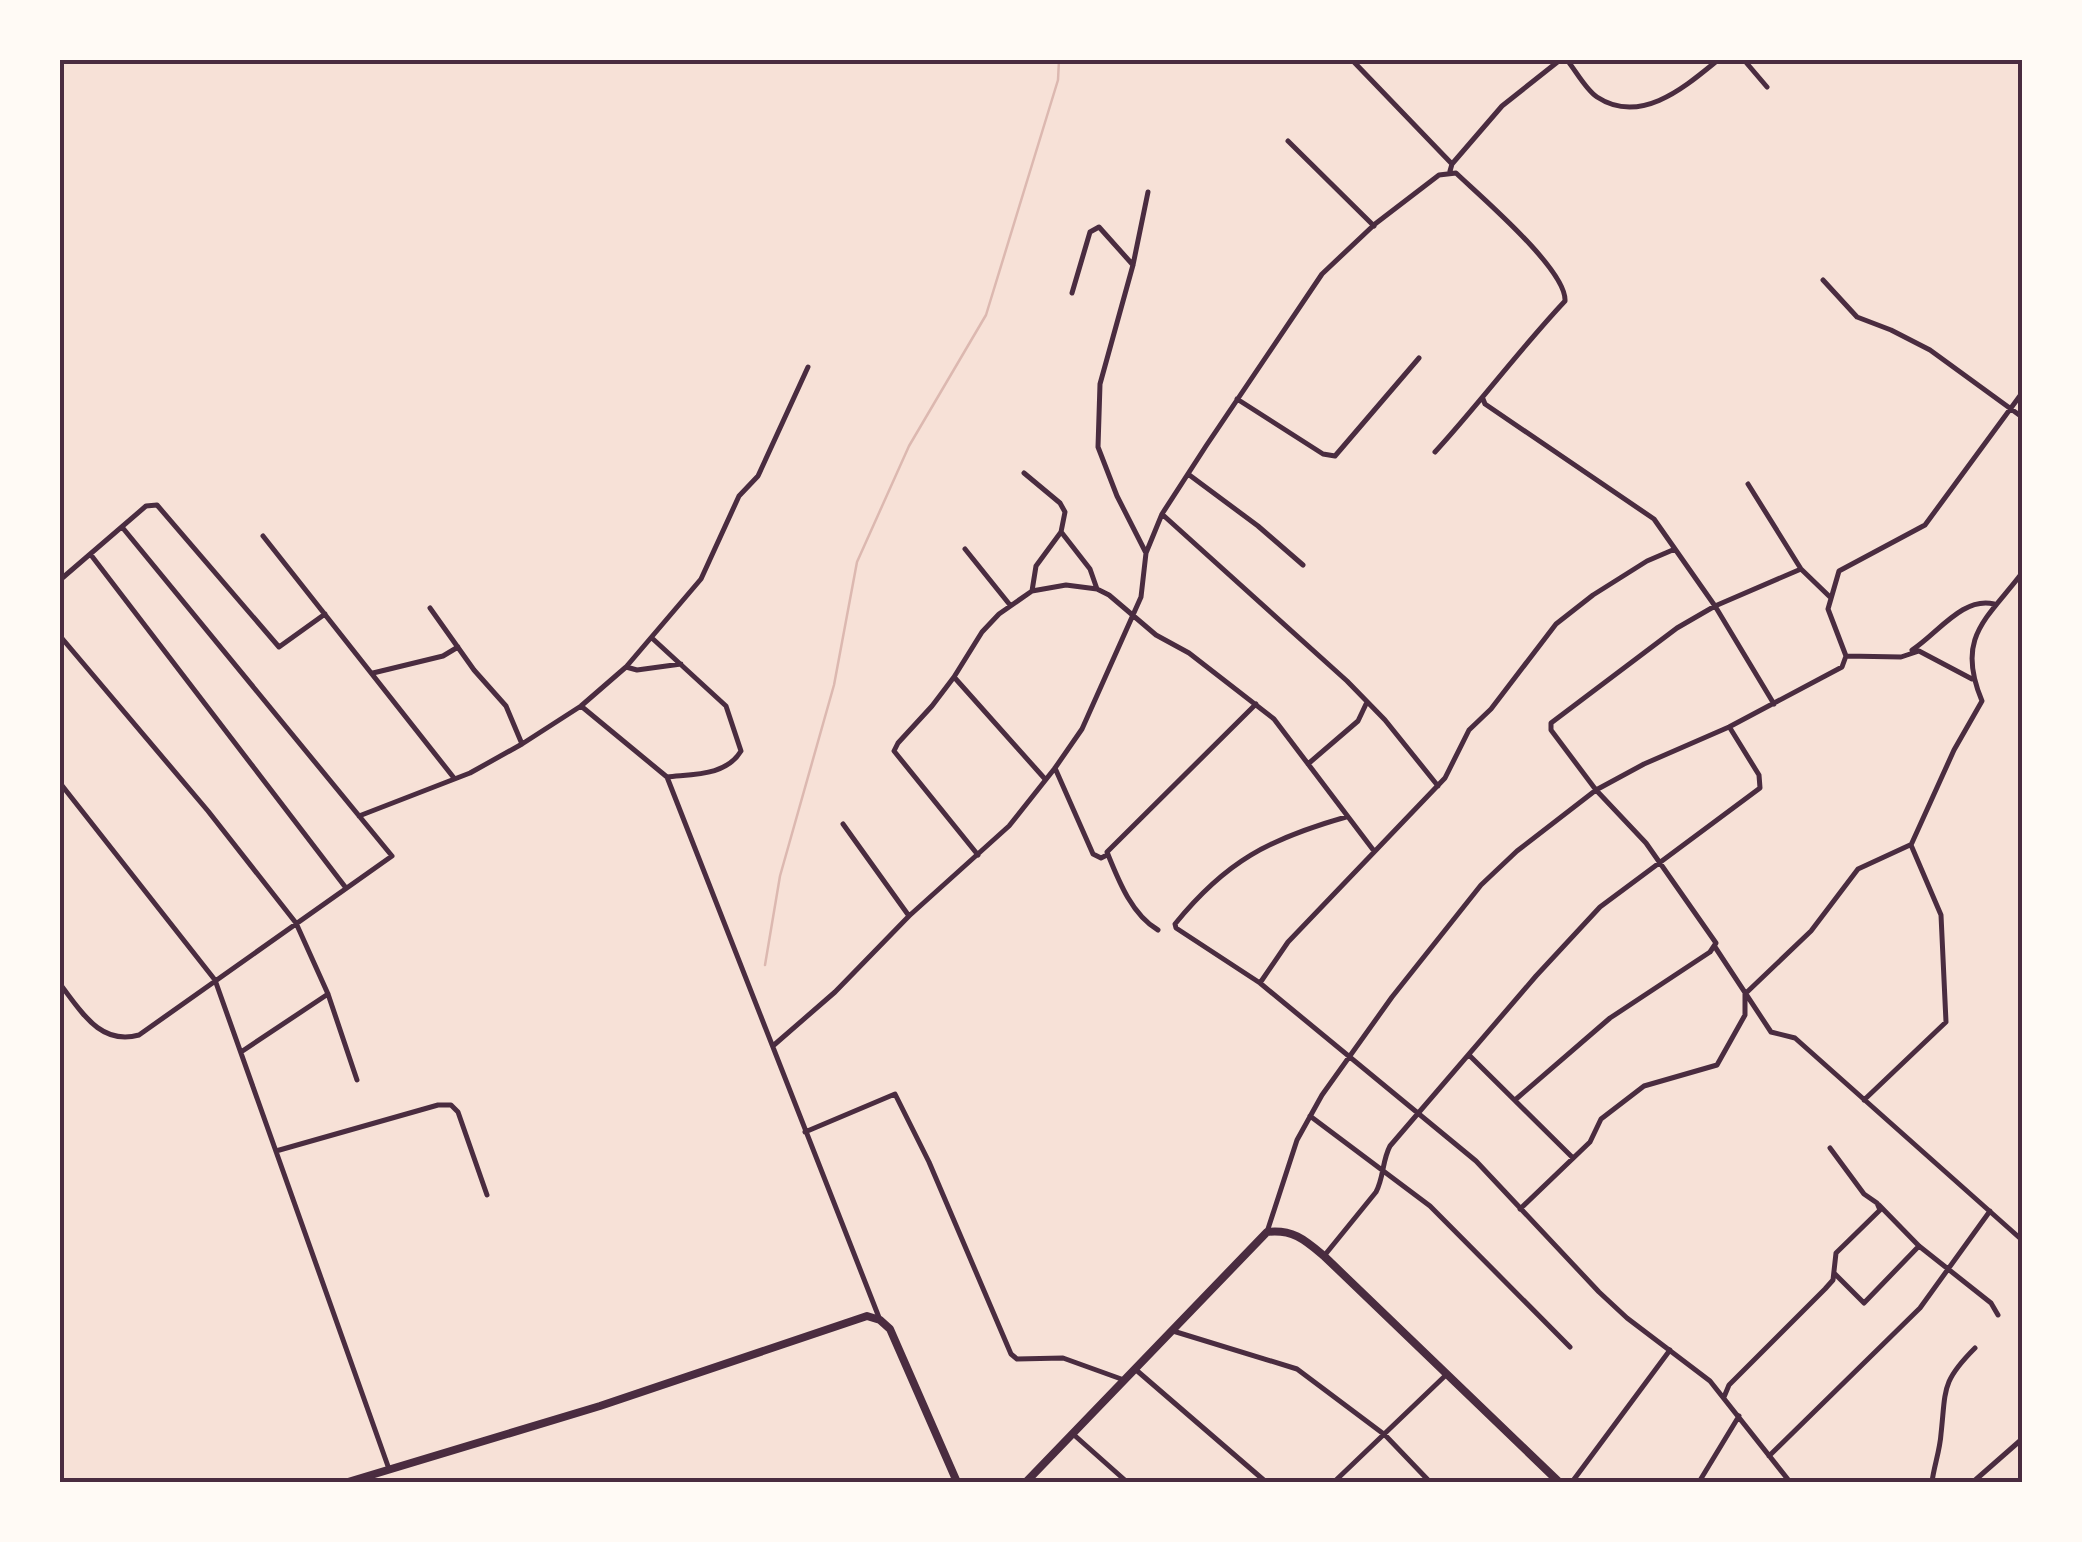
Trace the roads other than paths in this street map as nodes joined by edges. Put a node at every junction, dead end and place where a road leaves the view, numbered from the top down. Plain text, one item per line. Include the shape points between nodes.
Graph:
1 (1352, 60) edge
2 (1563, 60) edge
3 (1718, 60) edge
4 (1744, 60) edge
5 (1767, 87) dead end
6 (1288, 141) dead end
7 (1451, 168) junction
8 (1148, 192) dead end
9 (1374, 226) junction
10 (1133, 264) junction
11 (1823, 280) dead end
12 (1072, 293) dead end
13 (1419, 358) dead end
14 (808, 367) dead end
15 (2022, 393) edge
16 (1483, 398) junction
17 (1238, 399) junction
18 (2010, 408) junction
19 (2022, 417) edge
20 (1436, 452) dead end
21 (1024, 473) dead end
22 (1188, 474) junction
23 (1748, 484) dead end
24 (1162, 514) junction
25 (122, 528) junction
26 (1062, 532) junction
27 (263, 536) dead end
28 (964, 549) dead end
29 (1676, 549) junction
30 (1146, 553) junction
31 (91, 555) junction
32 (1303, 565) dead end
33 (1801, 569) junction
34 (2022, 573) edge
35 (60, 580) edge
36 (1096, 589) junction
37 (1032, 590) junction
38 (1830, 597) junction
39 (1010, 604) junction
40 (1994, 604) junction
41 (1716, 606) junction
42 (430, 608) dead end
43 (325, 614) junction
44 (1133, 615) junction
45 (60, 636) edge
46 (654, 639) junction
47 (458, 648) junction
48 (1846, 656) junction
49 (1901, 657) junction
50 (681, 664) junction
51 (626, 667) junction
52 (374, 674) junction
53 (954, 677) junction
54 (1972, 678) junction
55 (1368, 702) junction
56 (1256, 704) junction
57 (1774, 704) junction
58 (581, 706) junction
59 (1730, 726) junction
60 (522, 744) junction
61 (1308, 764) junction
62 (1055, 768) junction
63 (667, 777) junction
64 (454, 778) junction
65 (1046, 780) junction
66 (60, 783) edge
67 (1438, 786) junction
68 (1596, 790) junction
69 (359, 816) junction
70 (1346, 818) junction
71 (843, 824) dead end
72 (1911, 845) junction
73 (1374, 850) junction
74 (978, 855) junction
75 (1107, 855) junction
76 (1660, 861) junction
77 (346, 888) junction
78 (909, 916) junction
79 (296, 923) junction
80 (1158, 930) dead end
81 (1716, 947) junction
82 (215, 980) junction
83 (60, 984) edge
84 (1260, 984) junction
85 (328, 994) junction
86 (1746, 994) junction
87 (774, 1046) junction
88 (241, 1052) junction
89 (1469, 1054) junction
90 (1350, 1058) junction
91 (357, 1080) dead end
92 (1515, 1100) junction
93 (1864, 1100) junction
94 (1419, 1112) junction
95 (1310, 1116) junction
96 (805, 1132) junction
97 (1830, 1148) dead end
98 (276, 1151) junction
99 (1574, 1158) junction
100 (1383, 1168) junction
101 (487, 1195) dead end
102 (1877, 1203) junction
103 (1520, 1209) junction
104 (1990, 1212) junction
105 (1267, 1232) junction
106 (2022, 1240) edge
107 (1919, 1246) junction
108 (1324, 1256) junction
109 (1948, 1269) junction
110 (1834, 1274) junction
111 (1998, 1315) dead end
112 (880, 1320) junction
113 (1172, 1331) junction
114 (1570, 1347) dead end
115 (1975, 1348) dead end
116 (1670, 1350) junction
117 (1135, 1370) junction
118 (1447, 1374) junction
119 (1125, 1380) junction
120 (1710, 1381) junction
121 (1729, 1386) junction
122 (1724, 1397) junction
123 (1739, 1416) junction
124 (1073, 1434) junction
125 (1385, 1435) junction
126 (2022, 1439) edge
127 (2013, 1450) junction
128 (1769, 1456) junction
129 (2022, 1460) edge
130 (390, 1469) junction
131 (348, 1482) edge
132 (957, 1482) edge
133 (1026, 1482) edge
134 (1127, 1482) edge
135 (1266, 1482) edge
136 (1334, 1482) edge
137 (1430, 1482) edge
138 (1559, 1482) edge
139 (1572, 1482) edge
140 (1699, 1482) edge
141 (1790, 1482) edge
142 (1932, 1482) edge
143 (1973, 1482) edge

1 - 7 street
2 - 3 street via 1597,97 1628,107 1664,100
2 - 7 street via 1502,106
4 - 5 street
6 - 9 street
7 - 9 street
7 - 16 street via 1546,262 1565,293
8 - 10 street
9 - 17 street via 1322,274
10 - 12 street via 1096,227
10 - 30 street via 1100,384 1098,447
11 - 18 street via 1858,317 1930,350
13 - 17 street via 1336,456
14 - 46 street via 758,476 738,496 702,580
15 - 18 street
16 - 20 street
16 - 29 street via 1654,519
17 - 22 street
18 - 19 street
18 - 38 street via 1925,524 1838,572
21 - 26 street via 1060,503
22 - 24 street
22 - 32 street
23 - 33 street
24 - 30 street
24 - 55 street
25 - 31 street
25 - 43 street via 146,506 157,506 279,647
25 - 69 street
26 - 36 street via 1090,568
26 - 37 street via 1036,566
27 - 43 street
28 - 39 street
29 - 41 street
29 - 67 street via 1647,560 1556,624 1469,730
30 - 44 street via 1146,580
31 - 35 street
31 - 77 street
33 - 38 street
33 - 41 street
34 - 40 street
36 - 37 street
36 - 44 street
37 - 39 street
38 - 48 street via 1828,609
39 - 53 street via 982,632
40 - 49 street via 1968,605
40 - 54 street via 1972,640
41 - 57 street
41 - 68 street via 1652,644 1551,723
42 - 47 street
43 - 52 street
44 - 56 street
44 - 62 street via 1082,729
45 - 79 street
46 - 50 street
46 - 51 street
47 - 52 street
47 - 60 street via 506,706
48 - 49 street
48 - 57 street via 1833,674
49 - 54 street via 1919,650
50 - 51 street
50 - 63 street via 726,706 741,752 717,771
51 - 58 street
52 - 64 street
53 - 65 street
53 - 74 street via 894,751
54 - 72 street via 1982,700
55 - 61 street via 1358,721
55 - 67 street
56 - 61 street
56 - 75 street
57 - 59 street
58 - 60 street
58 - 63 street
59 - 68 street
59 - 76 street via 1760,788
60 - 64 street
61 - 70 street
62 - 65 street
62 - 75 street via 1093,854
63 - 87 street
64 - 69 street
65 - 74 street
66 - 82 street
67 - 73 street
68 - 76 street
68 - 90 street via 1481,885
69 - 77 street via 392,856
70 - 73 street
70 - 84 street via 1292,833 1232,865 1175,924
71 - 78 street
72 - 86 street via 1858,869 1812,932
72 - 93 street via 1941,915 1946,1022
73 - 84 street via 1288,942
74 - 78 street
75 - 80 street via 1126,895
76 - 81 street
76 - 89 street via 1600,907
77 - 79 street
78 - 87 street
79 - 82 street
79 - 85 street
81 - 86 street
81 - 92 street via 1610,1018
82 - 83 street via 127,1039 95,1028
82 - 88 street
84 - 90 street
85 - 88 street
85 - 91 street
86 - 93 street via 1771,1032 1795,1038
86 - 99 street via 1745,1015 1717,1065 1644,1086 1602,1120
87 - 96 street
88 - 98 street
89 - 92 street
89 - 94 street
90 - 94 street
90 - 95 street
92 - 99 street
93 - 104 street
94 - 100 street via 1390,1146
94 - 103 street
95 - 100 street
95 - 105 street
96 - 112 street
96 - 119 street via 894,1094 930,1162 1010,1354 1063,1358
97 - 102 street
98 - 101 street via 450,1105
98 - 130 street
99 - 103 street
100 - 108 street via 1376,1192
100 - 114 street via 1430,1206
102 - 107 street
102 - 110 street via 1880,1210 1836,1253
103 - 116 street via 1599,1292
104 - 106 street
104 - 109 street
105 - 108 street via 1300,1235
105 - 113 street
107 - 109 street
107 - 110 street via 1864,1303
108 - 118 street
109 - 111 street
109 - 128 street via 1888,1342
110 - 121 street
112 - 130 street via 866,1316
112 - 132 street via 890,1329
113 - 117 street
113 - 125 street via 1286,1364
115 - 142 street via 1948,1380
116 - 120 street
116 - 139 street
117 - 119 street
117 - 135 street
118 - 125 street
118 - 138 street
119 - 124 street
120 - 121 street
120 - 122 street
121 - 122 street
122 - 123 street
123 - 128 street
123 - 140 street
124 - 133 street
124 - 134 street
125 - 136 street
125 - 137 street
126 - 127 street
127 - 129 street
127 - 143 street
128 - 141 street
130 - 131 street

